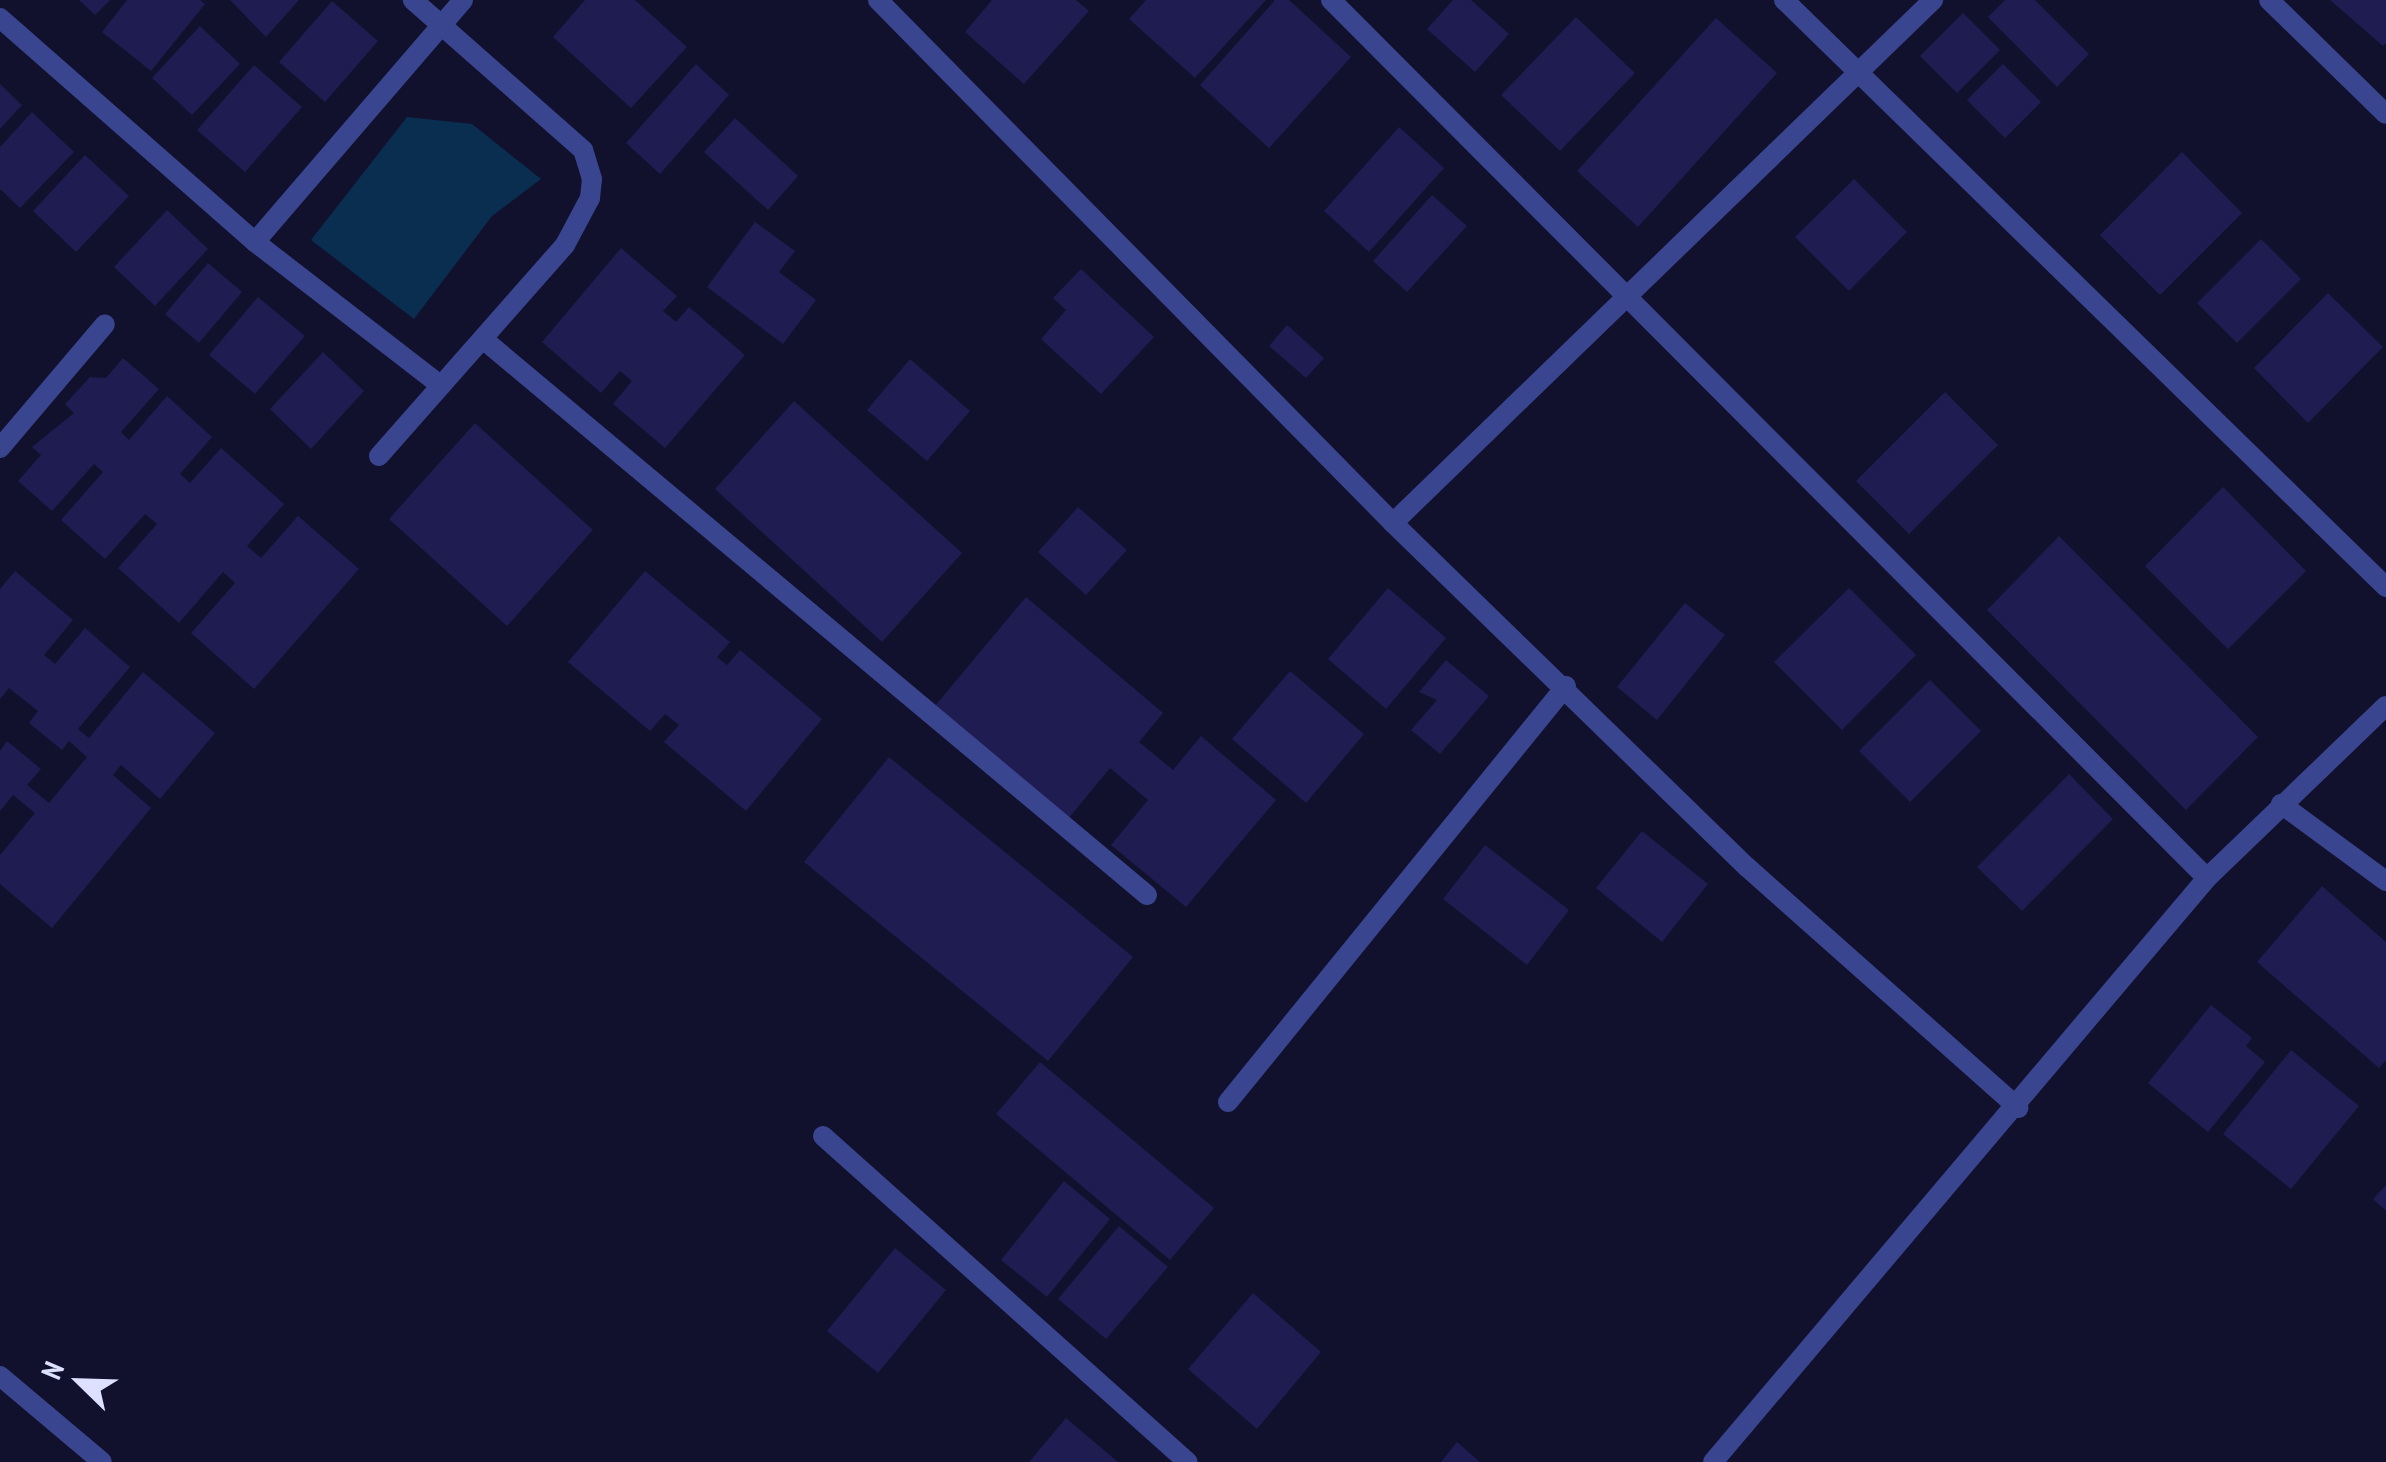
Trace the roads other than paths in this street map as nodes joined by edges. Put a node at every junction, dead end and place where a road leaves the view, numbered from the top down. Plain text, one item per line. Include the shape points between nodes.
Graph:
1 (413, 0) edge
2 (463, 0) edge
3 (878, 0) edge
4 (1331, 0) edge
5 (1784, 0) edge
6 (1934, 0) edge
7 (2269, 0) edge
8 (0, 18) edge
9 (442, 25) junction
10 (1858, 73) junction
11 (2386, 114) edge
12 (256, 242) junction
13 (1628, 296) junction
14 (106, 324) dead end
15 (483, 339) junction
16 (441, 386) junction
17 (0, 448) edge
18 (378, 456) dead end
19 (1393, 523) junction
20 (2386, 587) edge
21 (1566, 686) junction
22 (2386, 706) edge
23 (2281, 804) junction
24 (2208, 878) junction
25 (2386, 881) edge
26 (1146, 895) dead end
27 (1228, 1102) dead end
28 (2018, 1108) junction
29 (823, 1136) dead end
30 (0, 1376) edge
31 (102, 1462) edge
32 (1187, 1462) edge
33 (1713, 1462) edge

1 - 9 street
2 - 9 street
3 - 19 street
4 - 13 street
5 - 10 street
6 - 10 street
7 - 11 street
8 - 12 street
9 - 12 street
9 - 15 street via 583,150 592,179 566,246
10 - 13 street
10 - 20 street
12 - 16 street
13 - 19 street
13 - 24 street
14 - 17 street
15 - 16 street
15 - 26 street
16 - 18 street
19 - 21 street
21 - 27 street
21 - 28 street via 1747,867
22 - 23 street
23 - 24 street
23 - 25 street
24 - 28 street
28 - 33 street
29 - 32 street
30 - 31 street

